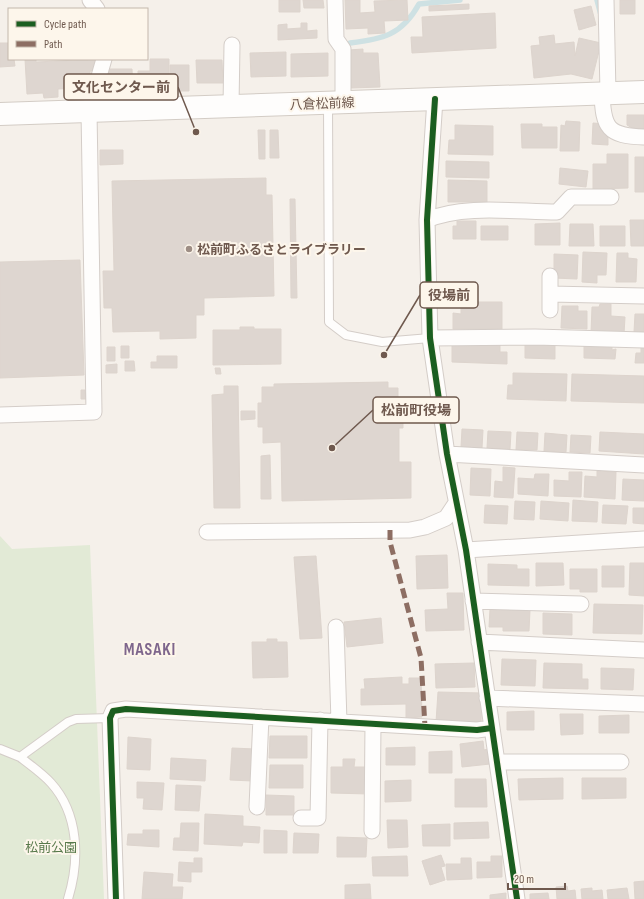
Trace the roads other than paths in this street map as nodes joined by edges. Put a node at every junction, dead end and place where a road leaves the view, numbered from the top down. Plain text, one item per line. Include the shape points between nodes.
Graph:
1 (90, 0) edge
2 (336, 0) edge
3 (606, 0) edge
4 (96, 8) edge
5 (232, 45) dead end
6 (104, 60) edge
7 (644, 92) edge
8 (605, 93) junction
9 (435, 99) junction
10 (335, 102) junction
11 (230, 106) junction
12 (89, 111) junction
13 (0, 114) edge
14 (644, 137) edge
15 (611, 197) dead end
16 (427, 220) junction
17 (550, 276) dead end
18 (550, 294) junction
19 (644, 296) edge
20 (550, 310) dead end
21 (430, 338) junction
22 (644, 340) edge
23 (0, 415) edge
24 (447, 454) junction
25 (644, 465) edge
26 (456, 503) junction
27 (207, 532) dead end
28 (644, 539) edge
29 (466, 550) junction
30 (473, 601) junction
31 (581, 604) dead end
32 (336, 627) dead end
33 (479, 642) junction
34 (644, 650) edge
35 (487, 698) junction
36 (644, 704) edge
37 (261, 717) junction
38 (110, 718) junction
39 (320, 720) junction
40 (339, 722) junction
41 (373, 724) junction
42 (492, 728) junction
43 (0, 749) edge
44 (20, 757) junction
45 (497, 762) junction
46 (621, 762) dead end
47 (257, 807) dead end
48 (301, 818) dead end
49 (372, 832) dead end
50 (68, 899) edge
51 (116, 899) edge
52 (517, 899) edge

1 - 4 street
2 - 10 street via 336,39 343,49
3 - 8 street
5 - 11 street
6 - 12 street
7 - 8 main road, 八倉松前線
8 - 9 main road, 八倉松前線
8 - 14 street via 602,114 607,125 616,133
9 - 10 main road, 八倉松前線
9 - 16 street
10 - 11 main road, 八倉松前線
10 - 21 lane via 329,322 346,335 382,342
11 - 12 main road, 八倉松前線
12 - 13 main road, 八倉松前線
12 - 23 street via 94,412
15 - 16 street via 571,197 557,212 461,211
16 - 21 street
17 - 18 street
18 - 19 street
18 - 20 street
21 - 22 street
21 - 24 street
24 - 25 street
24 - 26 street
26 - 27 street via 446,518 410,530
26 - 29 street
28 - 29 street
29 - 30 street
30 - 31 street
30 - 33 street
32 - 40 street
33 - 34 street
33 - 35 street
35 - 36 street
35 - 42 street
37 - 38 street via 126,709 112,711
37 - 39 street
37 - 47 street
38 - 44 lane via 76,719 68,722
38 - 51 street
39 - 40 street
39 - 48 street via 318,818
40 - 41 street
41 - 42 street via 477,730
41 - 49 street
42 - 45 street
43 - 44 lane
44 - 50 lane via 51,782 68,808 75,835 76,858
45 - 46 street
45 - 52 street

